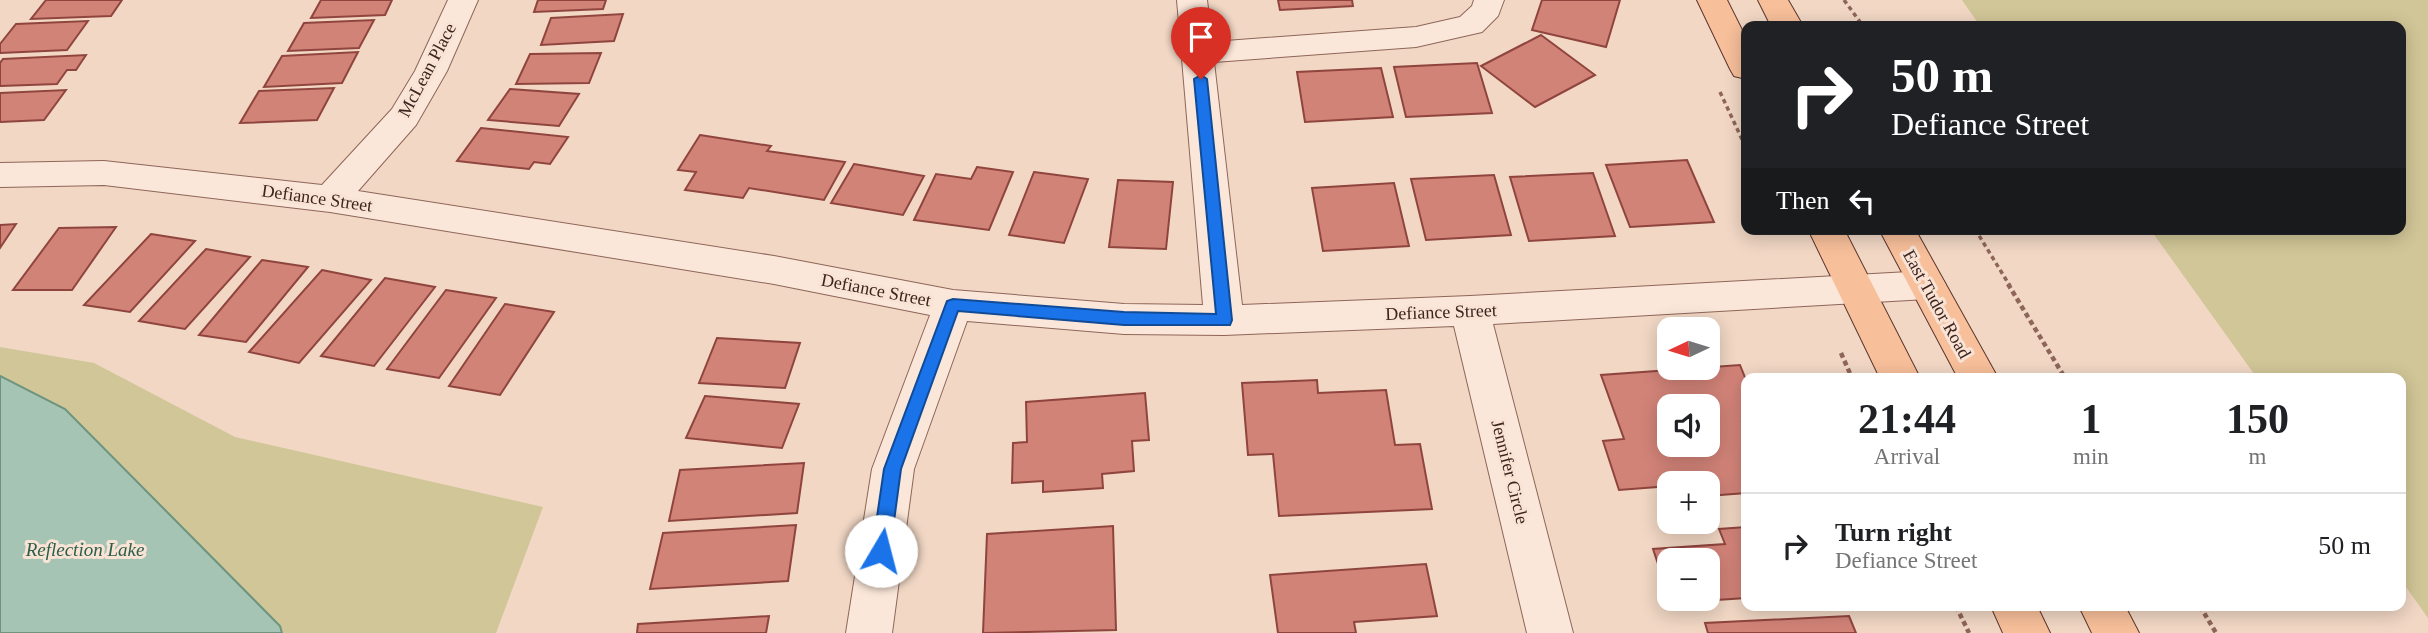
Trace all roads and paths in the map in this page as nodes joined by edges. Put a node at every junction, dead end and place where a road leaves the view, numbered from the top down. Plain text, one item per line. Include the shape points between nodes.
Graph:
1 (463, 0) edge
2 (1192, 0) edge
3 (1489, 0) edge
4 (1712, 0) edge
5 (1773, 0) edge
6 (1844, 0) edge
7 (1784, 21) edge
8 (1859, 21) edge
9 (1198, 53) junction
10 (1741, 59) edge
11 (0, 175) edge
12 (330, 199) junction
13 (1829, 235) edge
14 (1900, 235) edge
15 (1979, 235) edge
16 (1927, 285) junction
17 (1856, 289) junction
18 (953, 305) junction
19 (1470, 311) junction
20 (1224, 320) junction
21 (1898, 373) edge
22 (1975, 373) edge
23 (2063, 373) edge
24 (1958, 611) edge
25 (2016, 611) edge
26 (2104, 611) edge
27 (2203, 611) edge
28 (869, 633) edge
29 (1550, 633) edge
30 (1969, 633) edge
31 (2027, 633) edge
32 (2116, 633) edge
33 (2216, 633) edge

1 - 12 street, McLean Place via 404,117
2 - 9 street
3 - 9 street via 1487,9 1471,25 1416,37
4 - 10 main road
5 - 7 main road
6 - 8 path
9 - 20 street
11 - 12 street, Defiance Street via 103,173
12 - 18 street, Defiance Street via 774,270
13 - 17 main road
14 - 16 main road, East Tudor Road
15 - 23 path
16 - 17 street, Defiance Street
16 - 22 main road, East Tudor Road
17 - 19 street, Defiance Street
17 - 21 main road
18 - 20 street, Defiance Street via 1124,318
18 - 28 street via 893,469
19 - 20 street, Defiance Street
19 - 29 street, Jennifer Circle
24 - 30 path
25 - 31 main road
26 - 32 main road
27 - 33 path

